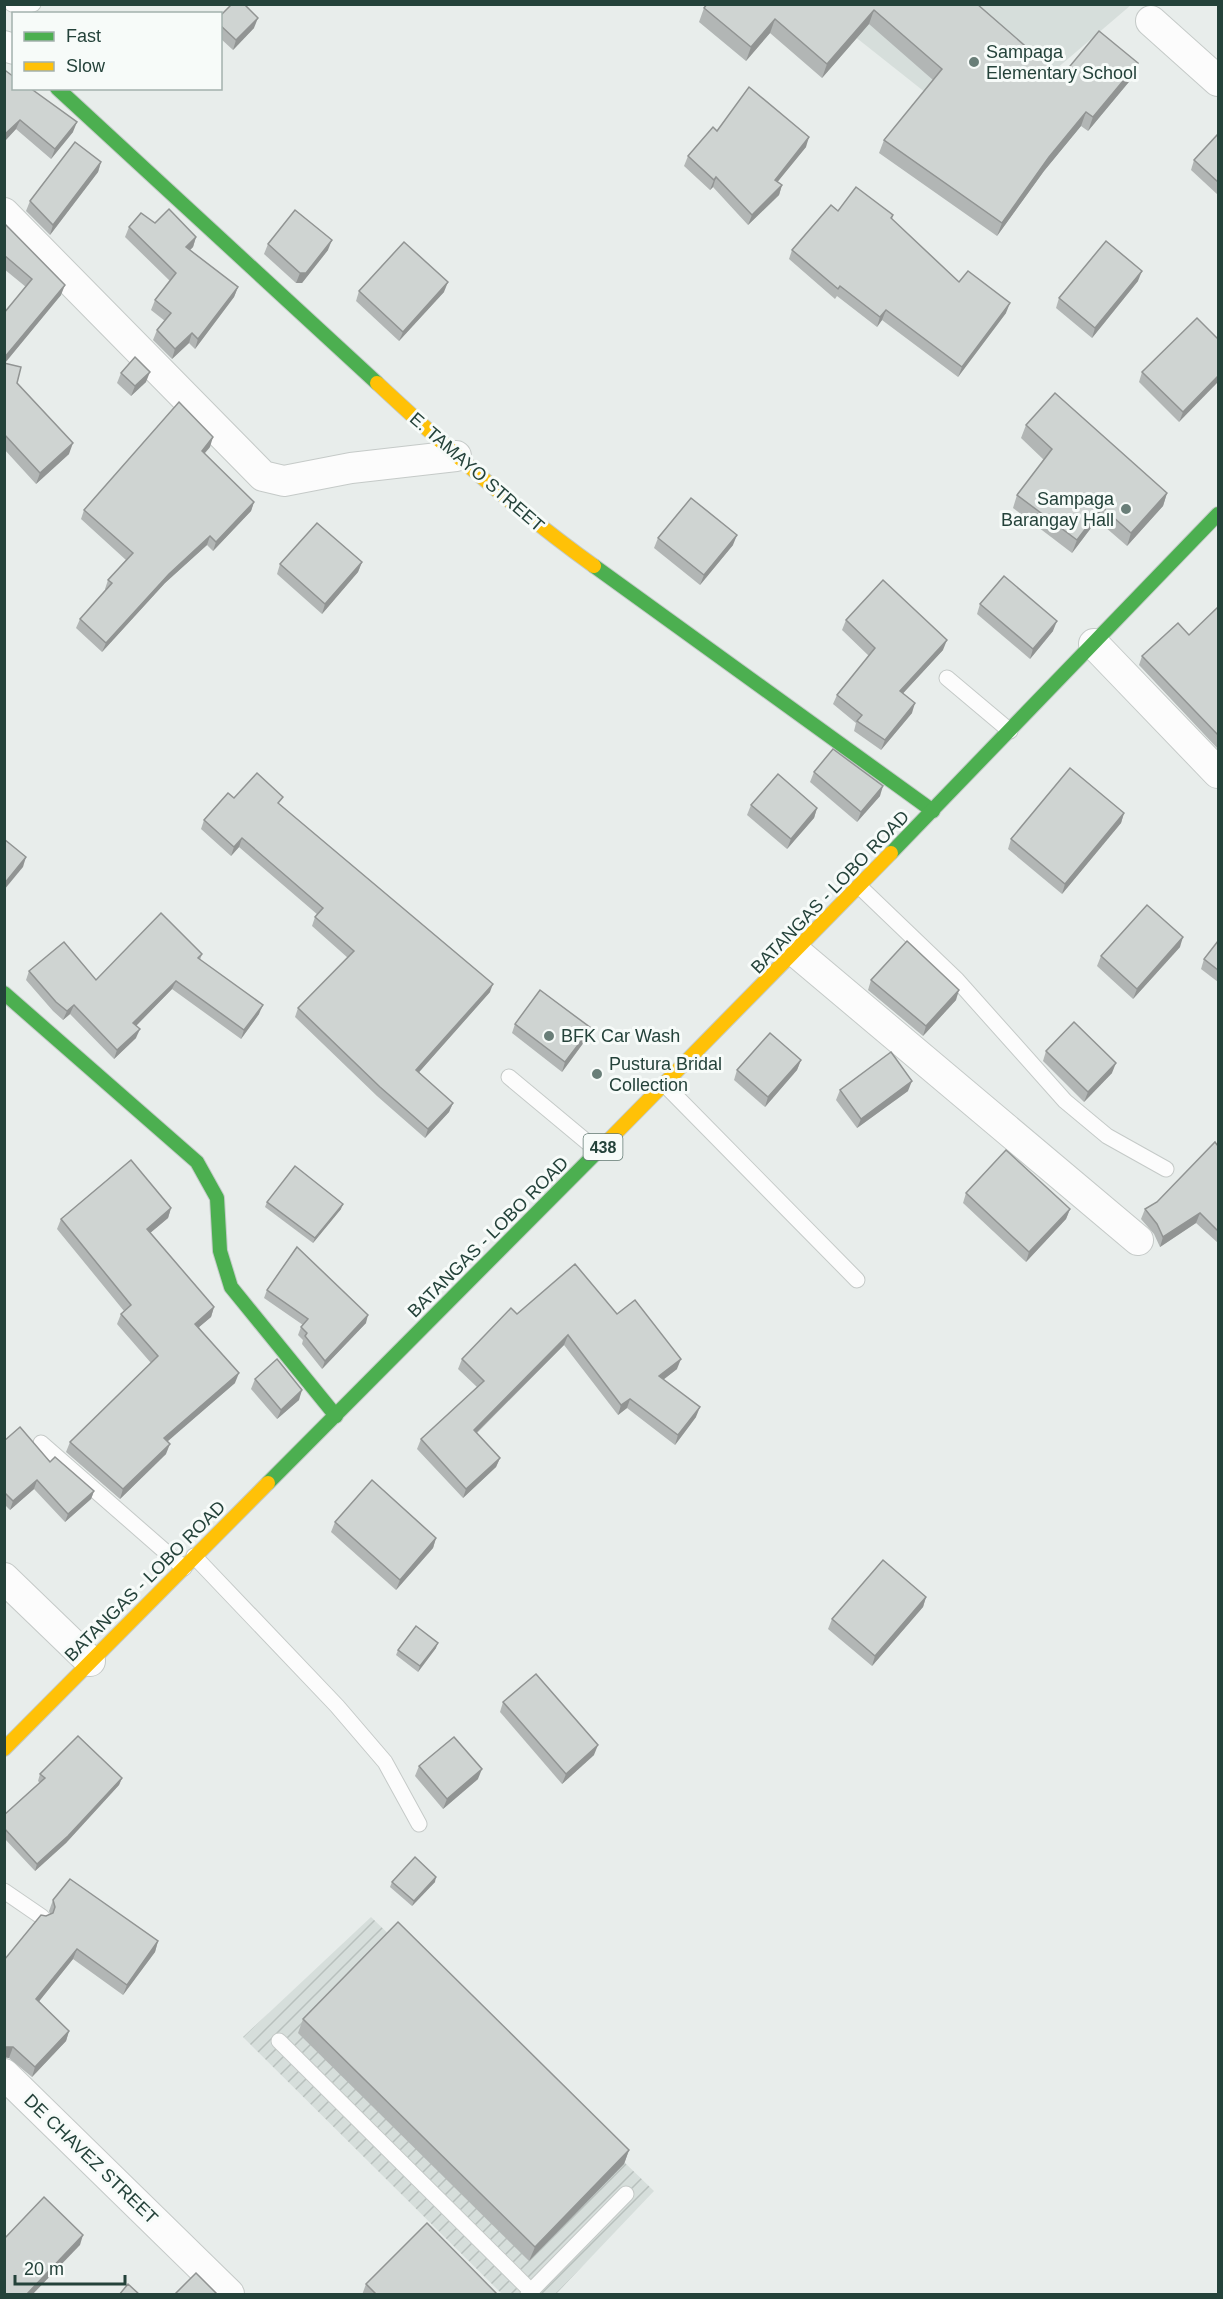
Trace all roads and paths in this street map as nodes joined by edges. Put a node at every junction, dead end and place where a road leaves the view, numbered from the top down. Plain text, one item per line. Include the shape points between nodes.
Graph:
1 (12, 4) edge
2 (33, 4) edge
3 (1151, 21) dead end
4 (1218, 81) edge
5 (59, 90) edge
6 (4, 213) edge
7 (456, 456) junction
8 (1218, 514) edge
9 (1094, 644) junction
10 (947, 678) dead end
11 (1010, 731) junction
12 (1218, 773) edge
13 (933, 811) junction
14 (860, 887) junction
15 (796, 952) junction
16 (4, 993) edge
17 (509, 1077) dead end
18 (665, 1085) junction
19 (598, 1152) junction
20 (1166, 1169) dead end
21 (1138, 1240) dead end
22 (857, 1280) dead end
23 (336, 1416) junction
24 (41, 1443) dead end
25 (189, 1562) junction
26 (4, 1578) edge
27 (90, 1661) junction
28 (4, 1749) edge
29 (419, 1824) dead end
30 (4, 1891) edge
31 (42, 1917) edge
32 (279, 2041) dead end
33 (4, 2074) edge
34 (626, 2194) dead end
35 (529, 2292) edge
36 (229, 2295) edge

1 - 2 lane
3 - 4 street
5 - 7 main road, E. TAMAYO STREET
6 - 7 street via 263,476 284,481 351,468
7 - 13 main road, E. TAMAYO STREET via 548,533
8 - 9 main road, BATANGAS - LOBO ROAD / 438
9 - 11 main road, BATANGAS - LOBO ROAD / 438
9 - 12 street
10 - 11 lane
11 - 13 main road, BATANGAS - LOBO ROAD / 438
13 - 14 main road, BATANGAS - LOBO ROAD / 438
14 - 15 main road, BATANGAS - LOBO ROAD / 438
14 - 20 lane via 957,980 1065,1101 1107,1136
15 - 18 main road, BATANGAS - LOBO ROAD / 438
15 - 21 street
16 - 23 main road via 197,1162 218,1198 219,1251 231,1287
17 - 19 lane
18 - 19 main road, BATANGAS - LOBO ROAD / 438
18 - 22 lane
19 - 23 main road, BATANGAS - LOBO ROAD / 438
23 - 25 main road, BATANGAS - LOBO ROAD / 438
24 - 25 lane
25 - 27 main road, BATANGAS - LOBO ROAD / 438
25 - 29 lane via 337,1706 385,1762
26 - 27 street
27 - 28 main road, BATANGAS - LOBO ROAD / 438
30 - 31 lane
32 - 35 lane
33 - 36 street, DE CHAVEZ STREET
34 - 35 lane

